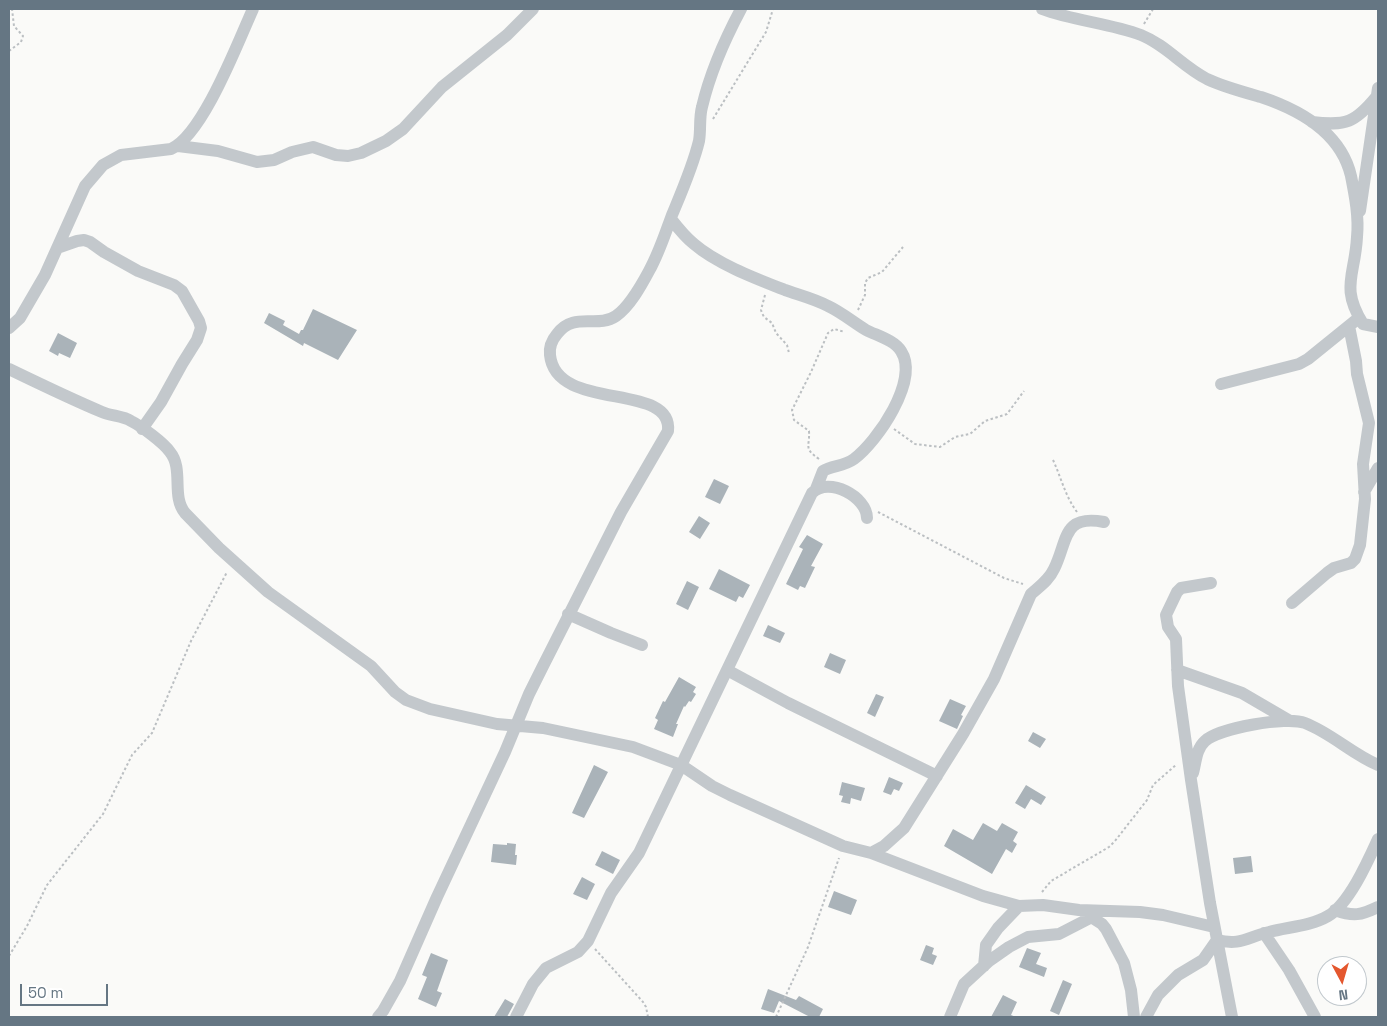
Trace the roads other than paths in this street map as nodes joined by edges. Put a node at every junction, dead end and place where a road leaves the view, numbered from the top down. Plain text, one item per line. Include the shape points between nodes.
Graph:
1 (253, 9) edge
2 (533, 9) edge
3 (741, 9) edge
4 (1042, 9) edge
5 (1378, 92) edge
6 (1311, 121) junction
7 (178, 146) junction
8 (671, 220) junction
9 (1358, 221) junction
10 (57, 248) junction
11 (1354, 322) junction
12 (1378, 327) edge
13 (9, 328) edge
14 (9, 369) edge
15 (1221, 384) dead end
16 (142, 429) junction
17 (1378, 468) edge
18 (816, 489) junction
19 (1364, 492) junction
20 (867, 518) dead end
21 (1104, 522) dead end
22 (1211, 583) dead end
23 (1292, 603) dead end
24 (568, 614) junction
25 (642, 645) dead end
26 (727, 670) junction
27 (1177, 670) junction
28 (1290, 721) junction
29 (515, 727) junction
30 (1378, 765) edge
31 (681, 766) junction
32 (937, 776) junction
33 (1191, 780) junction
34 (1378, 839) edge
35 (871, 853) junction
36 (1025, 906) junction
37 (1378, 907) edge
38 (1079, 910) junction
39 (1335, 910) junction
40 (1092, 917) junction
41 (1214, 927) junction
42 (1264, 933) junction
43 (1217, 940) junction
44 (984, 966) junction
45 (378, 1017) edge
46 (516, 1017) edge
47 (950, 1017) edge
48 (1134, 1017) edge
49 (1146, 1017) edge
50 (1232, 1017) edge
51 (1315, 1017) edge

1 - 7 street via 202,117
2 - 7 street via 507,35 442,87 403,128 361,153 336,155 313,147 257,162 218,151
3 - 8 street via 702,107 699,140
4 - 6 street via 1137,34 1157,43 1209,80 1263,98
5 - 6 street via 1364,112 1344,123
5 - 9 street
6 - 9 street via 1329,135 1346,162
7 - 10 street via 121,155 107,162 85,186
8 - 18 street via 696,245 722,262 761,281 826,305 901,351 905,374 896,405 886,423 854,459 825,469
8 - 24 street via 654,262 621,312 609,320 578,321 564,327 550,348 553,366 569,384 652,406 661,410 668,422 668,431
9 - 11 street via 1349,285
10 - 13 street via 20,318
10 - 16 street via 84,240 138,271 174,285 182,291 199,321 201,328 197,340
11 - 12 street
11 - 15 street via 1299,364
11 - 19 street via 1357,374 1369,423 1363,464
14 - 16 street via 105,413 130,420
16 - 29 street via 173,455 178,498 183,511 234,562 283,604 371,666 403,698 430,709
17 - 19 street
18 - 20 street via 824,486 844,491 864,505
18 - 26 street via 808,497
19 - 23 street via 1356,559 1327,572
21 - 32 street via 1082,521 1071,528 1055,568 1046,582 1030,594 994,679
22 - 27 street via 1181,588 1168,609 1167,623 1176,639
24 - 25 street
24 - 29 street
26 - 31 street
26 - 32 street
27 - 28 street via 1242,693
27 - 33 street
28 - 30 street via 1306,724
28 - 33 street via 1238,728 1212,736 1198,750
29 - 31 street via 543,728 633,748
29 - 45 street via 400,981
31 - 35 street via 730,795 843,846
31 - 46 street via 639,853 611,893 588,942 578,952 546,968
32 - 35 street via 904,828
33 - 41 street
34 - 39 street via 1348,896
35 - 36 street via 983,896
36 - 38 street
36 - 44 street via 998,928 986,946
37 - 39 street via 1352,915
38 - 40 street
38 - 41 street via 1140,912
39 - 42 street via 1319,920
40 - 44 street via 1059,934 1023,939
40 - 48 street via 1106,929 1124,963
41 - 43 street
42 - 43 street via 1241,942
42 - 51 street via 1290,970
43 - 49 street via 1203,960 1178,975 1158,995
43 - 50 street
44 - 47 street via 964,984

